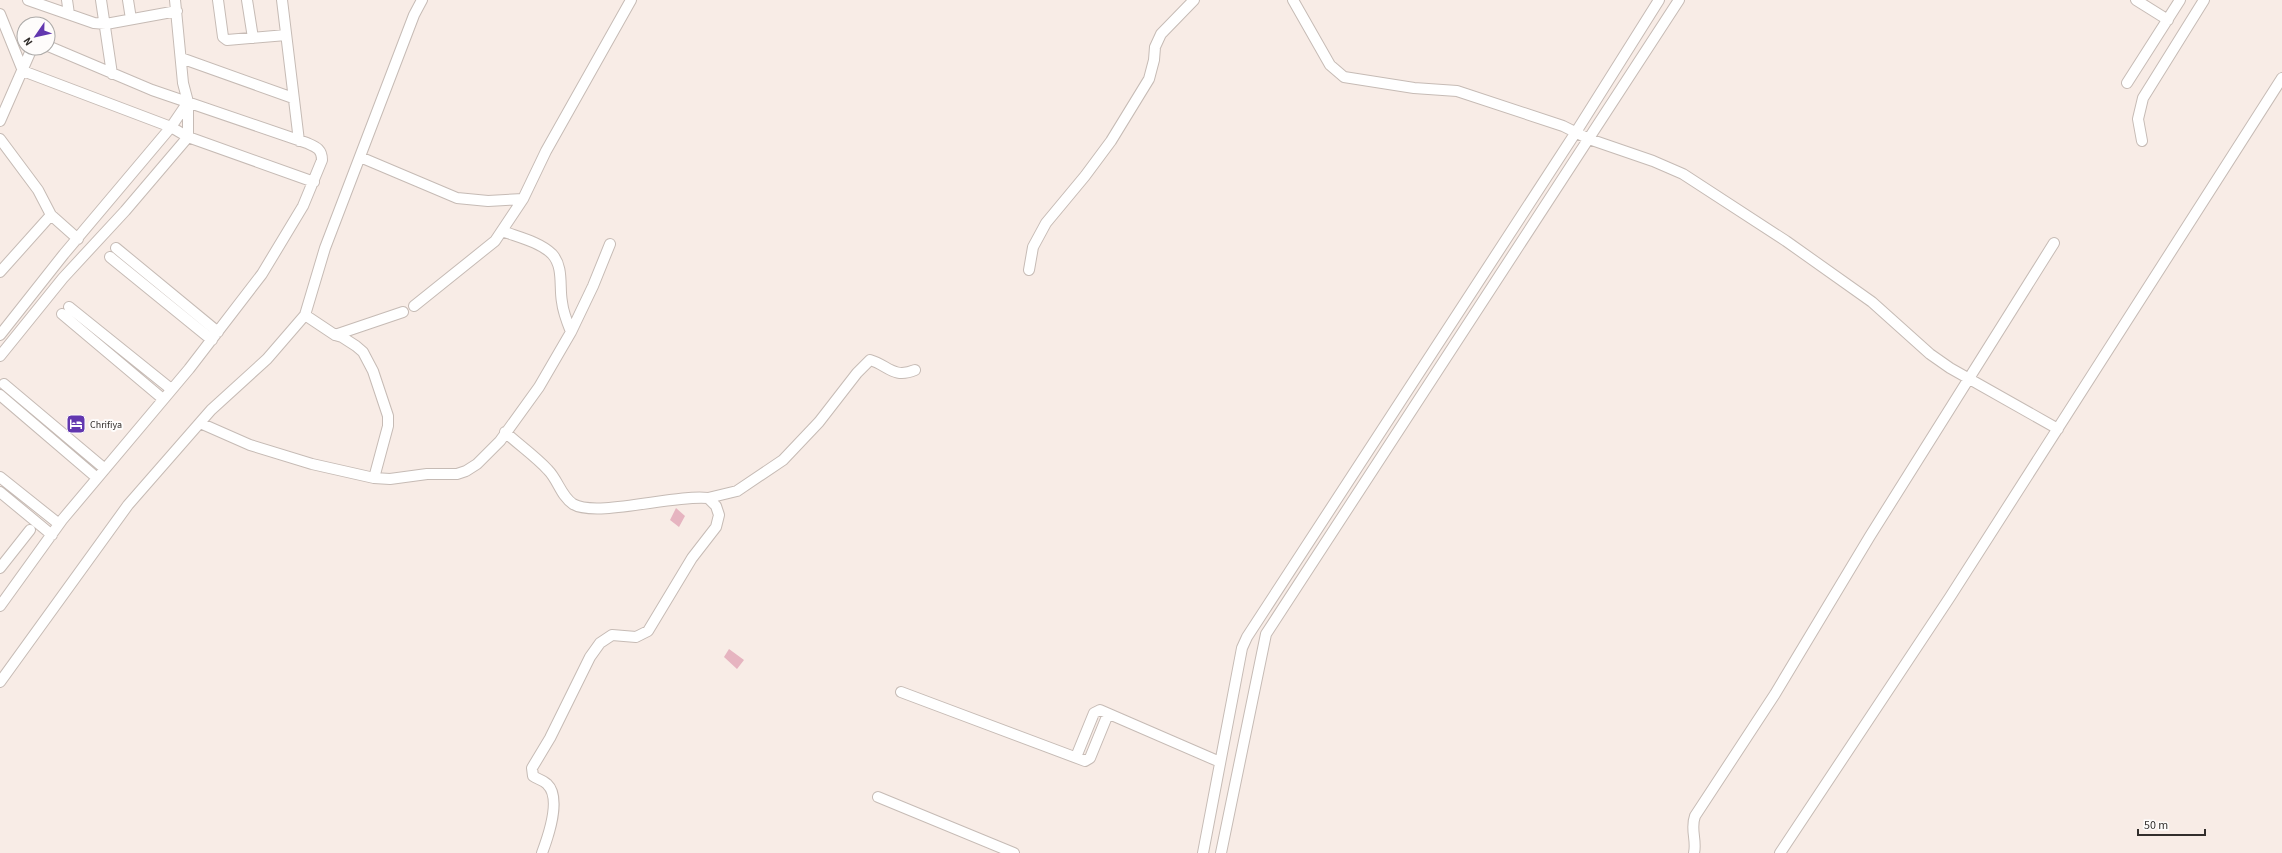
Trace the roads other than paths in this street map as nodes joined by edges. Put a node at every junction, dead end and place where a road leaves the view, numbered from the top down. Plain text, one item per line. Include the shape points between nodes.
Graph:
1 (28, 0) edge
2 (67, 0) edge
3 (101, 0) edge
4 (128, 0) edge
5 (175, 0) edge
6 (218, 0) edge
7 (247, 0) edge
8 (282, 0) edge
9 (422, 0) edge
10 (630, 0) edge
11 (1194, 0) edge
12 (1293, 0) edge
13 (1659, 0) edge
14 (1679, 0) edge
15 (2136, 0) edge
16 (2180, 0) edge
17 (2204, 0) edge
18 (177, 11) junction
19 (0, 14) edge
20 (69, 14) junction
21 (132, 19) junction
22 (2168, 20) junction
23 (106, 24) junction
24 (286, 35) junction
25 (253, 38) junction
26 (56, 50) edge
27 (29, 56) edge
28 (181, 58) junction
29 (23, 71) junction
30 (112, 74) junction
31 (2282, 78) edge
32 (2127, 84) dead end
33 (293, 98) junction
34 (188, 102) junction
35 (0, 122) edge
36 (171, 127) junction
37 (1576, 132) junction
38 (188, 137) junction
39 (1589, 139) junction
40 (2142, 140) dead end
41 (299, 141) junction
42 (0, 142) edge
43 (360, 157) junction
44 (314, 182) junction
45 (523, 199) junction
46 (51, 215) junction
47 (502, 231) junction
48 (78, 239) junction
49 (2054, 243) dead end
50 (610, 244) dead end
51 (1029, 270) dead end
52 (0, 272) edge
53 (162, 284) junction
54 (155, 293) junction
55 (414, 306) dead end
56 (403, 312) dead end
57 (305, 315) junction
58 (571, 332) junction
59 (0, 335) edge
60 (334, 335) junction
61 (215, 336) junction
62 (109, 338) junction
63 (101, 347) junction
64 (0, 356) edge
65 (915, 370) dead end
66 (1969, 379) junction
67 (4, 384) dead end
68 (171, 390) junction
69 (0, 395) edge
70 (163, 399) junction
71 (46, 419) junction
72 (200, 423) junction
73 (39, 429) junction
74 (2058, 429) junction
75 (505, 432) junction
76 (105, 469) junction
77 (0, 476) edge
78 (97, 478) junction
79 (374, 478) junction
80 (0, 492) edge
81 (708, 498) junction
82 (59, 524) junction
83 (30, 530) dead end
84 (52, 535) junction
85 (0, 568) edge
86 (0, 606) edge
87 (0, 682) edge
88 (901, 692) dead end
89 (1220, 762) junction
90 (878, 797) dead end
91 (542, 853) edge
92 (1014, 853) edge
93 (1203, 853) edge
94 (1221, 853) edge
95 (1694, 853) edge
96 (1780, 853) edge

1 - 20 street
2 - 20 street
3 - 23 street
4 - 21 street
5 - 18 street
6 - 25 street via 223,37 227,40
7 - 25 street
8 - 24 street
9 - 43 street
10 - 45 street via 546,151
11 - 51 street via 1161,34 1155,47 1149,79 1085,176 1046,223 1033,247
12 - 37 street via 1330,65 1344,77 1414,88 1457,90
13 - 37 street
14 - 39 street
15 - 22 street
16 - 22 street
17 - 40 street via 2143,98 2138,119
18 - 21 street
18 - 28 street
19 - 29 street
20 - 23 street via 94,23
21 - 23 street
22 - 32 street
23 - 30 street
24 - 25 street
24 - 33 street
26 - 30 street
27 - 29 street
28 - 33 street
28 - 34 street
29 - 35 street
29 - 36 street
30 - 34 street
31 - 74 street
33 - 41 street
34 - 36 street
34 - 38 street
34 - 41 street
36 - 38 street
36 - 48 street
37 - 39 street
37 - 89 street via 1247,638 1242,648
38 - 44 street
38 - 64 street via 63,278
39 - 66 street via 1683,174 1825,268 1872,302 1930,354
39 - 94 street via 1266,634
41 - 44 street via 318,148 322,153
42 - 46 street via 34,183
43 - 45 street via 458,198 488,201
43 - 57 street via 325,248
44 - 61 street via 303,206 262,274
45 - 47 street
46 - 48 street
46 - 52 street
47 - 55 street via 488,248
47 - 58 street via 524,239 553,255 560,273 562,302
48 - 59 street
49 - 66 street
50 - 58 street
53 - 54 street
53 - 54 street via 113,253
53 - 61 street
54 - 61 street
56 - 60 street
57 - 60 street
57 - 72 street via 267,359 225,396
58 - 75 street via 539,387
60 - 79 street via 342,337 363,352 385,405 388,426
61 - 68 street
62 - 63 street
62 - 63 street via 65,310
62 - 68 street
63 - 70 street
65 - 81 street via 906,374 897,373 870,360 820,422 784,460 737,491
66 - 74 street
66 - 95 street via 1774,694 1695,816 1692,824 1696,846
67 - 71 street
68 - 70 street
69 - 73 street
70 - 76 street
71 - 73 street
71 - 76 street
72 - 79 street via 250,445 312,464
72 - 87 street via 128,505
73 - 78 street
74 - 96 street
75 - 79 street via 478,464 466,471 390,479
75 - 81 street via 547,469 565,497 578,507 606,508 694,496
76 - 78 street
77 - 82 street
78 - 82 street
80 - 84 street
81 - 91 street via 716,506 719,515 716,527 689,563 648,630 636,637 612,635 595,649 532,768 533,776 547,783 553,794 551,823
82 - 84 street
83 - 85 street
84 - 86 street
88 - 89 street via 1076,757 1094,713 1100,710
89 - 93 street
90 - 92 street

